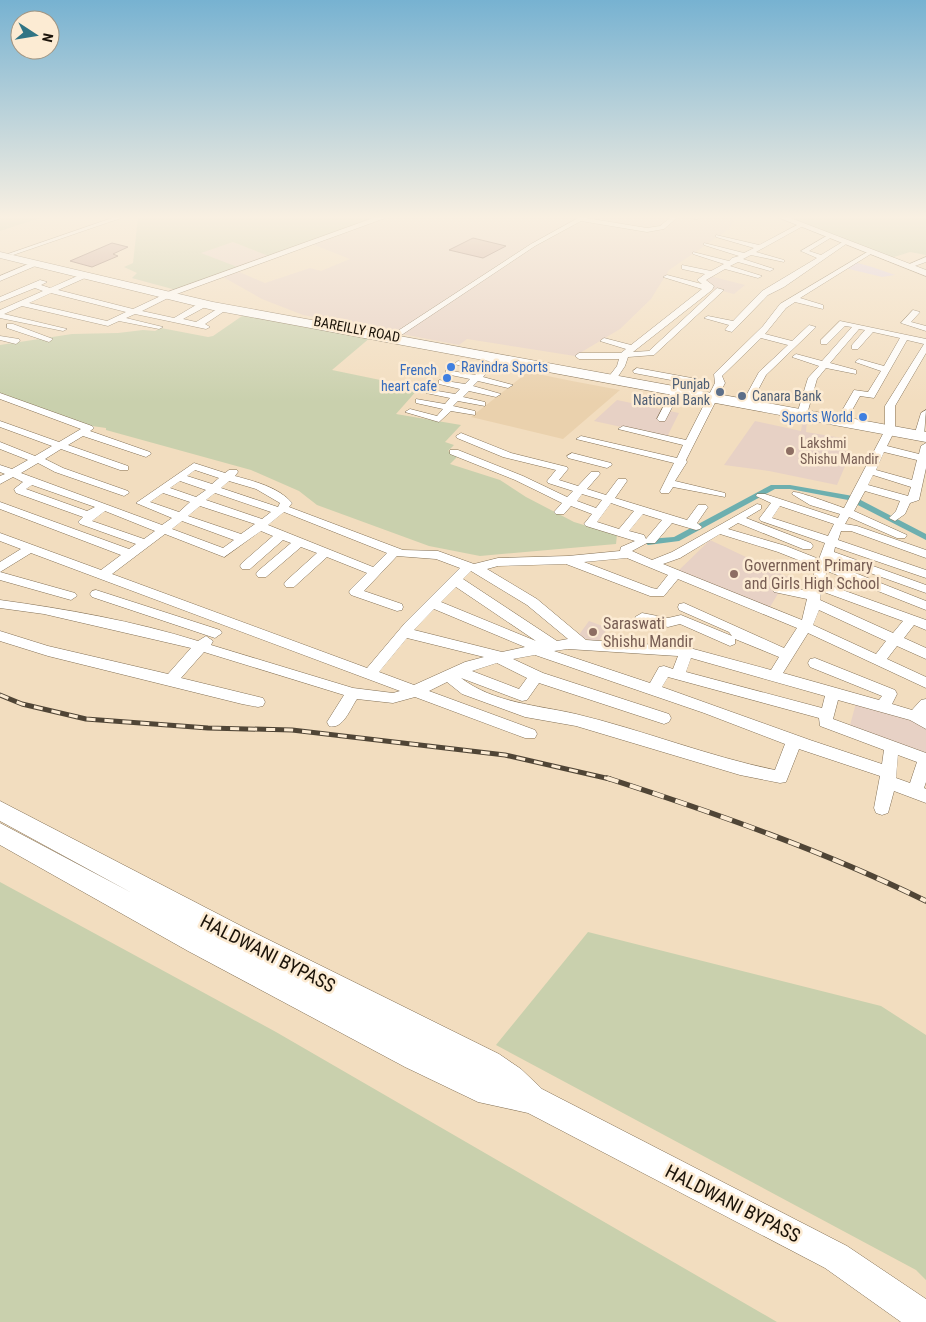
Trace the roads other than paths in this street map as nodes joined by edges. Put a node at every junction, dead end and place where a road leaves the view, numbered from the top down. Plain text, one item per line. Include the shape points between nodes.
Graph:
1 (52, 279) edge
2 (77, 279) edge
3 (101, 279) edge
4 (213, 279) edge
5 (481, 279) edge
6 (703, 279) edge
7 (789, 279) edge
8 (825, 279) edge
9 (668, 281) dead end
10 (35, 286) junction
11 (775, 288) junction
12 (50, 290) junction
13 (706, 290) junction
14 (720, 290) dead end
15 (168, 295) junction
16 (796, 297) junction
17 (0, 301) edge
18 (17, 304) junction
19 (204, 304) junction
20 (820, 307) dead end
21 (225, 308) junction
22 (134, 311) junction
23 (916, 312) dead end
24 (0, 314) edge
25 (708, 318) dead end
26 (119, 319) junction
27 (174, 321) junction
28 (2, 324) edge
29 (747, 324) dead end
30 (734, 325) junction
31 (812, 326) dead end
32 (858, 326) junction
33 (159, 327) dead end
34 (62, 329) dead end
35 (871, 329) junction
36 (926, 329) edge
37 (758, 331) junction
38 (392, 337) junction
39 (905, 337) junction
40 (0, 338) edge
41 (49, 340) dead end
42 (16, 341) dead end
43 (604, 341) dead end
44 (824, 342) dead end
45 (793, 344) junction
46 (926, 344) edge
47 (855, 346) dead end
48 (632, 348) junction
49 (810, 351) dead end
50 (624, 355) junction
51 (578, 356) dead end
52 (832, 356) junction
53 (796, 357) dead end
54 (497, 358) junction
55 (860, 362) dead end
56 (458, 364) dead end
57 (825, 364) junction
58 (486, 369) junction
59 (885, 369) junction
60 (637, 371) dead end
61 (449, 372) dead end
62 (853, 372) dead end
63 (477, 378) junction
64 (612, 379) junction
65 (442, 382) dead end
66 (508, 385) dead end
67 (467, 387) junction
68 (676, 390) junction
69 (429, 392) dead end
70 (691, 393) junction
71 (496, 394) dead end
72 (0, 396) edge
73 (712, 397) junction
74 (457, 398) junction
75 (419, 401) dead end
76 (747, 403) junction
77 (482, 404) dead end
78 (448, 408) junction
79 (410, 412) dead end
80 (472, 413) dead end
81 (926, 413) edge
82 (802, 414) junction
83 (662, 419) dead end
84 (841, 421) junction
85 (0, 424) edge
86 (623, 429) dead end
87 (890, 430) junction
88 (82, 432) junction
89 (461, 436) dead end
90 (581, 439) dead end
91 (924, 440) edge
92 (690, 444) junction
93 (0, 445) edge
94 (59, 446) junction
95 (619, 446) junction
96 (881, 448) junction
97 (454, 452) dead end
98 (146, 454) dead end
99 (923, 458) junction
100 (37, 459) junction
101 (568, 462) junction
102 (682, 462) junction
103 (0, 468) edge
104 (124, 468) dead end
105 (602, 469) junction
106 (869, 471) junction
107 (13, 473) junction
108 (232, 473) junction
109 (182, 478) dead end
110 (0, 481) edge
111 (31, 481) junction
112 (622, 481) dead end
113 (917, 485) junction
114 (862, 487) junction
115 (214, 488) junction
116 (667, 489) junction
117 (580, 490) junction
118 (167, 491) dead end
119 (124, 492) dead end
120 (797, 494) dead end
121 (722, 495) dead end
122 (607, 499) junction
123 (906, 499) junction
124 (198, 501) junction
125 (569, 502) junction
126 (778, 502) junction
127 (0, 505) edge
128 (104, 507) junction
129 (702, 508) dead end
130 (281, 509) junction
131 (641, 509) junction
132 (560, 512) dead end
133 (598, 512) junction
134 (653, 512) junction
135 (93, 514) junction
136 (179, 517) junction
137 (670, 518) junction
138 (895, 518) dead end
139 (737, 519) junction
140 (261, 524) junction
141 (164, 529) junction
142 (719, 530) junction
143 (780, 530) junction
144 (622, 533) junction
145 (281, 535) junction
146 (0, 537) edge
147 (834, 538) junction
148 (243, 539) junction
149 (651, 540) dead end
150 (902, 540) junction
151 (300, 542) junction
152 (144, 543) junction
153 (808, 546) dead end
154 (29, 549) junction
155 (325, 552) junction
156 (396, 552) junction
157 (130, 554) junction
158 (628, 554) junction
159 (926, 554) edge
160 (568, 560) junction
161 (894, 563) junction
162 (652, 564) junction
163 (246, 566) dead end
164 (471, 567) junction
165 (0, 568) edge
166 (375, 572) junction
167 (676, 573) junction
168 (262, 574) dead end
169 (926, 574) edge
170 (102, 575) junction
171 (0, 576) edge
172 (455, 580) junction
173 (886, 582) junction
174 (290, 584) dead end
175 (778, 589) dead end
176 (926, 589) edge
177 (96, 594) dead end
178 (815, 595) junction
179 (71, 596) dead end
180 (433, 603) junction
181 (0, 604) edge
182 (872, 606) junction
183 (926, 606) edge
184 (684, 607) dead end
185 (397, 608) dead end
186 (642, 617) dead end
187 (912, 620) junction
188 (227, 621) junction
189 (926, 625) edge
190 (804, 626) junction
191 (215, 633) junction
192 (405, 633) junction
193 (0, 636) edge
194 (733, 637) junction
195 (894, 640) junction
196 (582, 645) junction
197 (201, 646) junction
198 (544, 648) junction
199 (686, 652) junction
200 (926, 654) edge
201 (787, 655) junction
202 (500, 658) junction
203 (713, 659) junction
204 (878, 661) junction
205 (815, 663) dead end
206 (454, 673) junction
207 (371, 675) junction
208 (678, 675) junction
209 (536, 676) junction
210 (774, 676) junction
211 (171, 680) junction
212 (926, 683) edge
213 (653, 690) junction
214 (417, 691) junction
215 (833, 693) junction
216 (356, 694) junction
217 (258, 702) dead end
218 (926, 704) edge
219 (883, 707) junction
220 (828, 715) junction
221 (664, 718) dead end
222 (921, 720) edge
223 (334, 722) dead end
224 (530, 734) dead end
225 (794, 741) junction
226 (892, 746) junction
227 (926, 759) edge
228 (888, 777) junction
229 (921, 794) edge
230 (882, 808) dead end
231 (0, 810) edge
232 (0, 833) edge
233 (532, 1099) junction
234 (926, 1319) edge

1 - 10 street
2 - 12 street
3 - 15 highway, BAREILLY ROAD
4 - 15 main road
5 - 38 street
6 - 13 street via 710,286
7 - 11 street
8 - 16 street
9 - 13 street
10 - 12 street
10 - 17 street
11 - 16 street
11 - 30 street via 746,310
12 - 18 street
12 - 22 street
13 - 48 street
14 - 50 street via 651,353
15 - 19 highway, BAREILLY ROAD
15 - 22 street
15 - 38 highway, BAREILLY ROAD
16 - 20 street
16 - 37 street via 781,308 766,328
17 - 18 street
18 - 24 street
18 - 26 street via 102,324
19 - 21 highway, BAREILLY ROAD
19 - 27 street
21 - 27 street via 202,326
21 - 38 highway, BAREILLY ROAD
22 - 26 street
22 - 27 street
23 - 36 street via 905,323
24 - 34 street
25 - 30 street
26 - 33 street
28 - 41 street
29 - 30 street
31 - 45 street
32 - 35 street
32 - 44 street via 843,323
32 - 52 street
35 - 39 street
35 - 47 street
37 - 45 street
37 - 73 street via 717,376 720,382
38 - 54 highway, BAREILLY ROAD
39 - 46 street
39 - 59 street
40 - 42 street
43 - 48 street
45 - 76 street via 762,374
46 - 87 street via 890,406
48 - 50 street
49 - 52 street
50 - 51 street
50 - 64 street
52 - 57 street
53 - 57 street
54 - 58 street
54 - 64 highway, BAREILLY ROAD
55 - 59 street
56 - 58 street
57 - 62 street
57 - 82 street via 813,378
58 - 63 street
59 - 84 street via 871,396 857,392
60 - 70 street via 697,382
61 - 63 street
63 - 66 street
63 - 67 street
64 - 68 highway, BAREILLY ROAD
65 - 67 street
67 - 71 street
67 - 74 street
68 - 70 highway, BAREILLY ROAD
68 - 83 street
69 - 74 street
70 - 73 highway, BAREILLY ROAD
72 - 88 street via 89,428
73 - 76 highway, BAREILLY ROAD
73 - 92 street
74 - 77 street
74 - 78 street
75 - 78 street
76 - 82 highway, BAREILLY ROAD
78 - 79 street via 439,419
78 - 80 street
81 - 91 street
82 - 84 highway, BAREILLY ROAD
84 - 87 highway, BAREILLY ROAD
85 - 94 street
86 - 92 street
87 - 91 highway, BAREILLY ROAD
87 - 96 street
88 - 94 street
88 - 98 street
89 - 101 street via 507,455
90 - 95 street
91 - 99 street
92 - 102 street
93 - 100 street
94 - 100 street
94 - 104 street
95 - 102 street
95 - 105 street
96 - 99 street
96 - 106 street
97 - 125 street
99 - 113 street
100 - 107 street
100 - 119 street
101 - 105 street
101 - 117 street via 547,479
102 - 116 street
103 - 107 street
105 - 117 street
106 - 113 street
106 - 114 street
107 - 110 street
107 - 111 street
108 - 115 street
108 - 130 street via 282,497 286,504
108 - 136 street via 196,467 142,503
109 - 115 street
111 - 128 street
111 - 135 street via 18,490
112 - 122 street
113 - 123 street via 913,500
114 - 123 street
114 - 147 street
115 - 124 street
115 - 130 street
116 - 121 street
116 - 134 street
117 - 122 street
117 - 125 street
118 - 124 street
120 - 147 street via 814,503
122 - 131 street
122 - 133 street
123 - 138 street
124 - 136 street
124 - 140 street
125 - 132 street
125 - 133 street
126 - 139 street via 759,501
126 - 143 street via 765,519
126 - 147 street
127 - 157 street
128 - 135 street
128 - 141 street
129 - 137 street via 693,526
130 - 140 street
130 - 156 street
131 - 134 street
131 - 144 street
133 - 144 street via 590,524
134 - 137 street
135 - 152 street via 84,522
136 - 141 street
136 - 148 street
137 - 149 street
139 - 142 street
139 - 143 street
140 - 145 street
140 - 148 street
141 - 148 street via 224,553
141 - 152 street
142 - 147 street via 782,549
142 - 162 street via 676,555
143 - 147 street
143 - 153 street
144 - 158 street via 640,538 642,542 625,550
145 - 151 street
145 - 163 street
146 - 154 street
147 - 150 street
147 - 150 street via 842,527
147 - 161 street
147 - 173 street
147 - 178 street
150 - 159 street
150 - 161 street
151 - 155 street
151 - 168 street
152 - 157 street
154 - 165 street
154 - 170 street
155 - 166 street
155 - 174 street
156 - 164 street via 438,555
156 - 166 street
157 - 170 street
158 - 160 street
158 - 162 street
160 - 164 street via 498,562
160 - 167 street via 650,592 660,593
161 - 169 street
161 - 173 street
162 - 167 street
164 - 172 street
164 - 196 street via 532,602
166 - 185 street via 355,592
167 - 190 street
170 - 188 street
171 - 179 street
172 - 180 street
172 - 198 street
173 - 176 street
173 - 182 street
173 - 183 street
175 - 178 street
177 - 191 street
178 - 182 street
178 - 190 street via 811,617
178 - 195 street
180 - 192 street
180 - 198 street
181 - 197 street via 44,610
182 - 187 street
184 - 194 street via 734,629
186 - 194 street via 668,623 680,619
187 - 189 street
187 - 195 street
188 - 191 street
188 - 207 street
190 - 201 street
190 - 204 street
191 - 197 street
192 - 202 street
192 - 207 street
193 - 211 street via 35,649
194 - 201 street
194 - 203 street
195 - 200 street
195 - 204 street
196 - 198 street
196 - 199 street
197 - 211 street
197 - 216 street
198 - 202 street
198 - 213 street
199 - 203 street
199 - 208 street
201 - 210 street
202 - 206 street
202 - 209 street
203 - 210 street
204 - 212 street
205 - 219 street via 890,694
206 - 209 street via 522,696
206 - 214 street
206 - 225 street via 467,690 525,711 576,720 740,769 780,777
207 - 214 street
207 - 216 street
208 - 213 street via 664,671
208 - 220 street
209 - 221 street
210 - 215 street
211 - 217 street
213 - 225 street
214 - 216 street via 393,698
214 - 224 street
215 - 219 street
215 - 220 street
216 - 223 street
218 - 222 street
219 - 222 street
220 - 226 street via 825,722
225 - 228 street
226 - 227 street
226 - 228 street
227 - 229 street
228 - 229 street
228 - 230 street
231 - 233 main road, HALDWANI BYPASS via 230,934 489,1064 512,1079
232 - 233 main road, HALDWANI BYPASS via 415,1057 478,1088
233 - 234 main road, HALDWANI BYPASS via 836,1257

